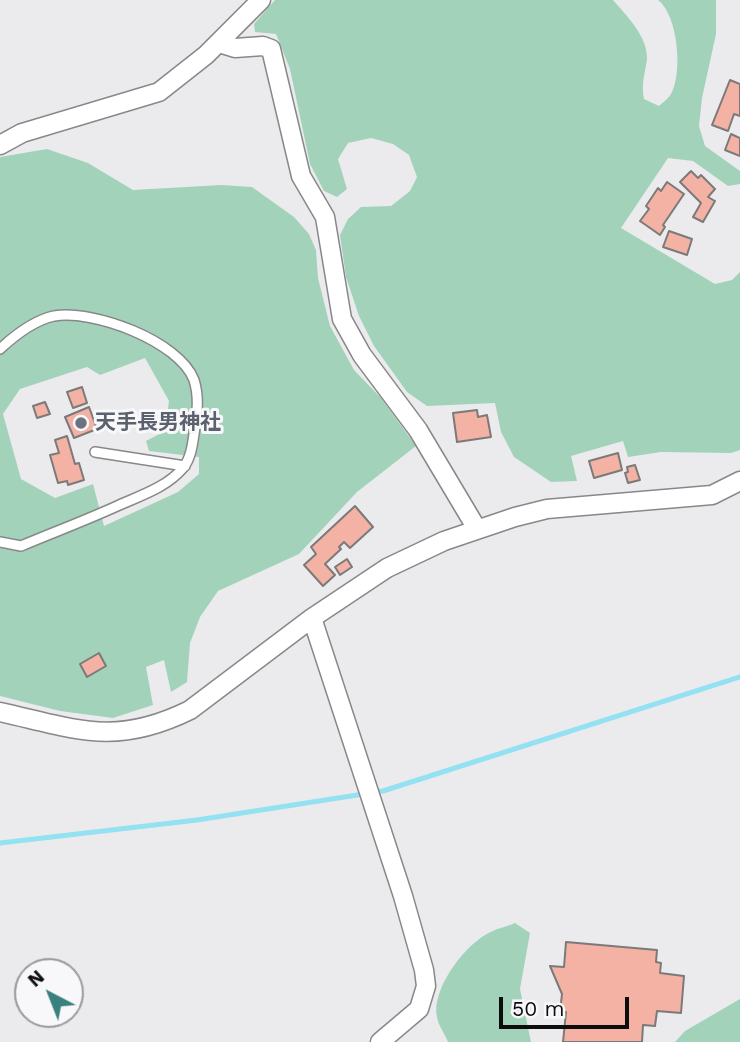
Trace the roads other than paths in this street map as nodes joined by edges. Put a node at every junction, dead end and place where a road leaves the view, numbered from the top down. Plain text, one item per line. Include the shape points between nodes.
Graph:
1 (261, 0) edge
2 (219, 43) junction
3 (0, 145) edge
4 (0, 349) edge
5 (95, 452) dead end
6 (185, 466) junction
7 (740, 481) edge
8 (477, 529) junction
9 (0, 542) edge
10 (312, 618) junction
11 (0, 712) edge
12 (380, 1042) edge

1 - 2 street
2 - 3 street via 159,92 22,133
2 - 8 street via 271,49 301,176 325,217 342,319 362,355 418,430
4 - 6 lane via 55,316 89,317 163,346 193,378 199,405
5 - 6 lane
6 - 9 lane via 164,485 80,523 21,546
7 - 8 street via 712,495 547,509
8 - 10 street via 387,568
10 - 11 street via 190,710 167,721 137,730 93,732
10 - 12 street via 424,970 426,986 419,1009

